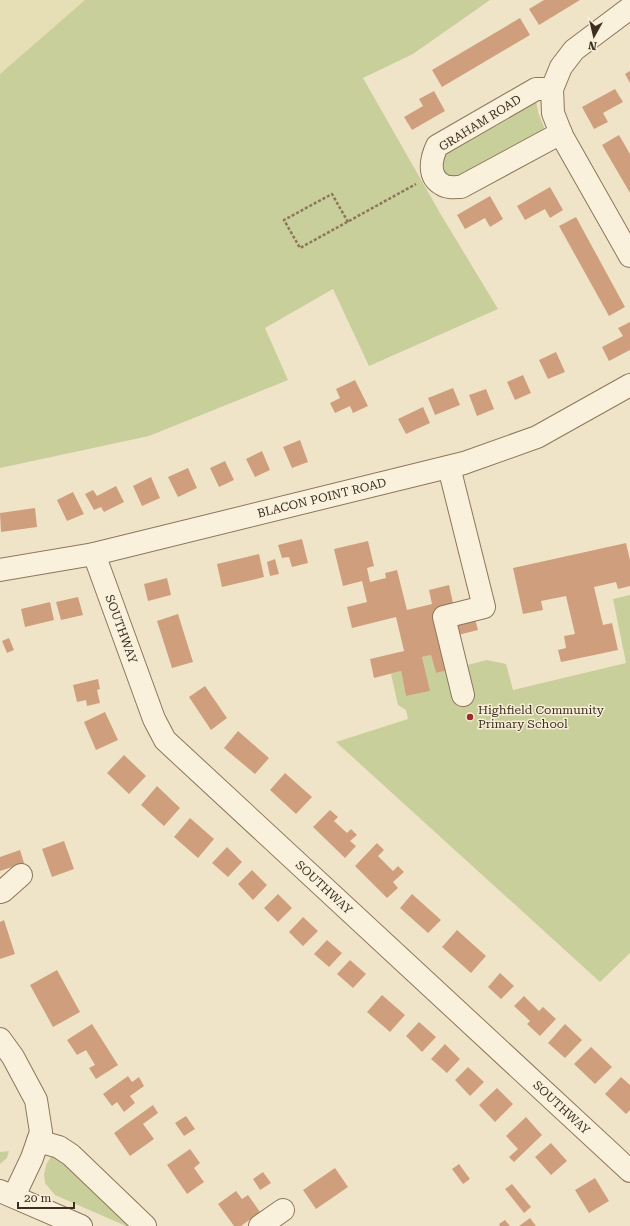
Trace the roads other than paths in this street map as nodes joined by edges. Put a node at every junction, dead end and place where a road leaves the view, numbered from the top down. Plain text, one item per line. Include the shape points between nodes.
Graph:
1 (630, 8) edge
2 (552, 89) junction
3 (561, 132) junction
4 (630, 256) edge
5 (630, 385) edge
6 (449, 467) junction
7 (94, 554) junction
8 (0, 570) edge
9 (463, 695) dead end
10 (21, 875) dead end
11 (0, 892) edge
12 (0, 1039) edge
13 (38, 1141) junction
14 (630, 1171) edge
15 (7, 1194) edge
16 (282, 1210) dead end
17 (81, 1226) edge
18 (145, 1226) edge
19 (260, 1226) edge

1 - 2 street via 574,50 561,67
2 - 3 street via 553,113
2 - 3 street, GRAHAM ROAD via 536,89 437,146 432,156 433,175 444,186 461,187
3 - 4 street
5 - 6 street, BLACON POINT ROAD via 536,437
6 - 7 street, BLACON POINT ROAD
6 - 9 street via 484,606 444,618
7 - 8 street, BLACON POINT ROAD
7 - 14 street, SOUTHWAY via 154,719 165,740
10 - 11 street
12 - 13 street via 13,1057 36,1100 41,1132
13 - 15 street via 32,1158
13 - 18 street via 59,1147 71,1155
15 - 17 street
16 - 19 street

